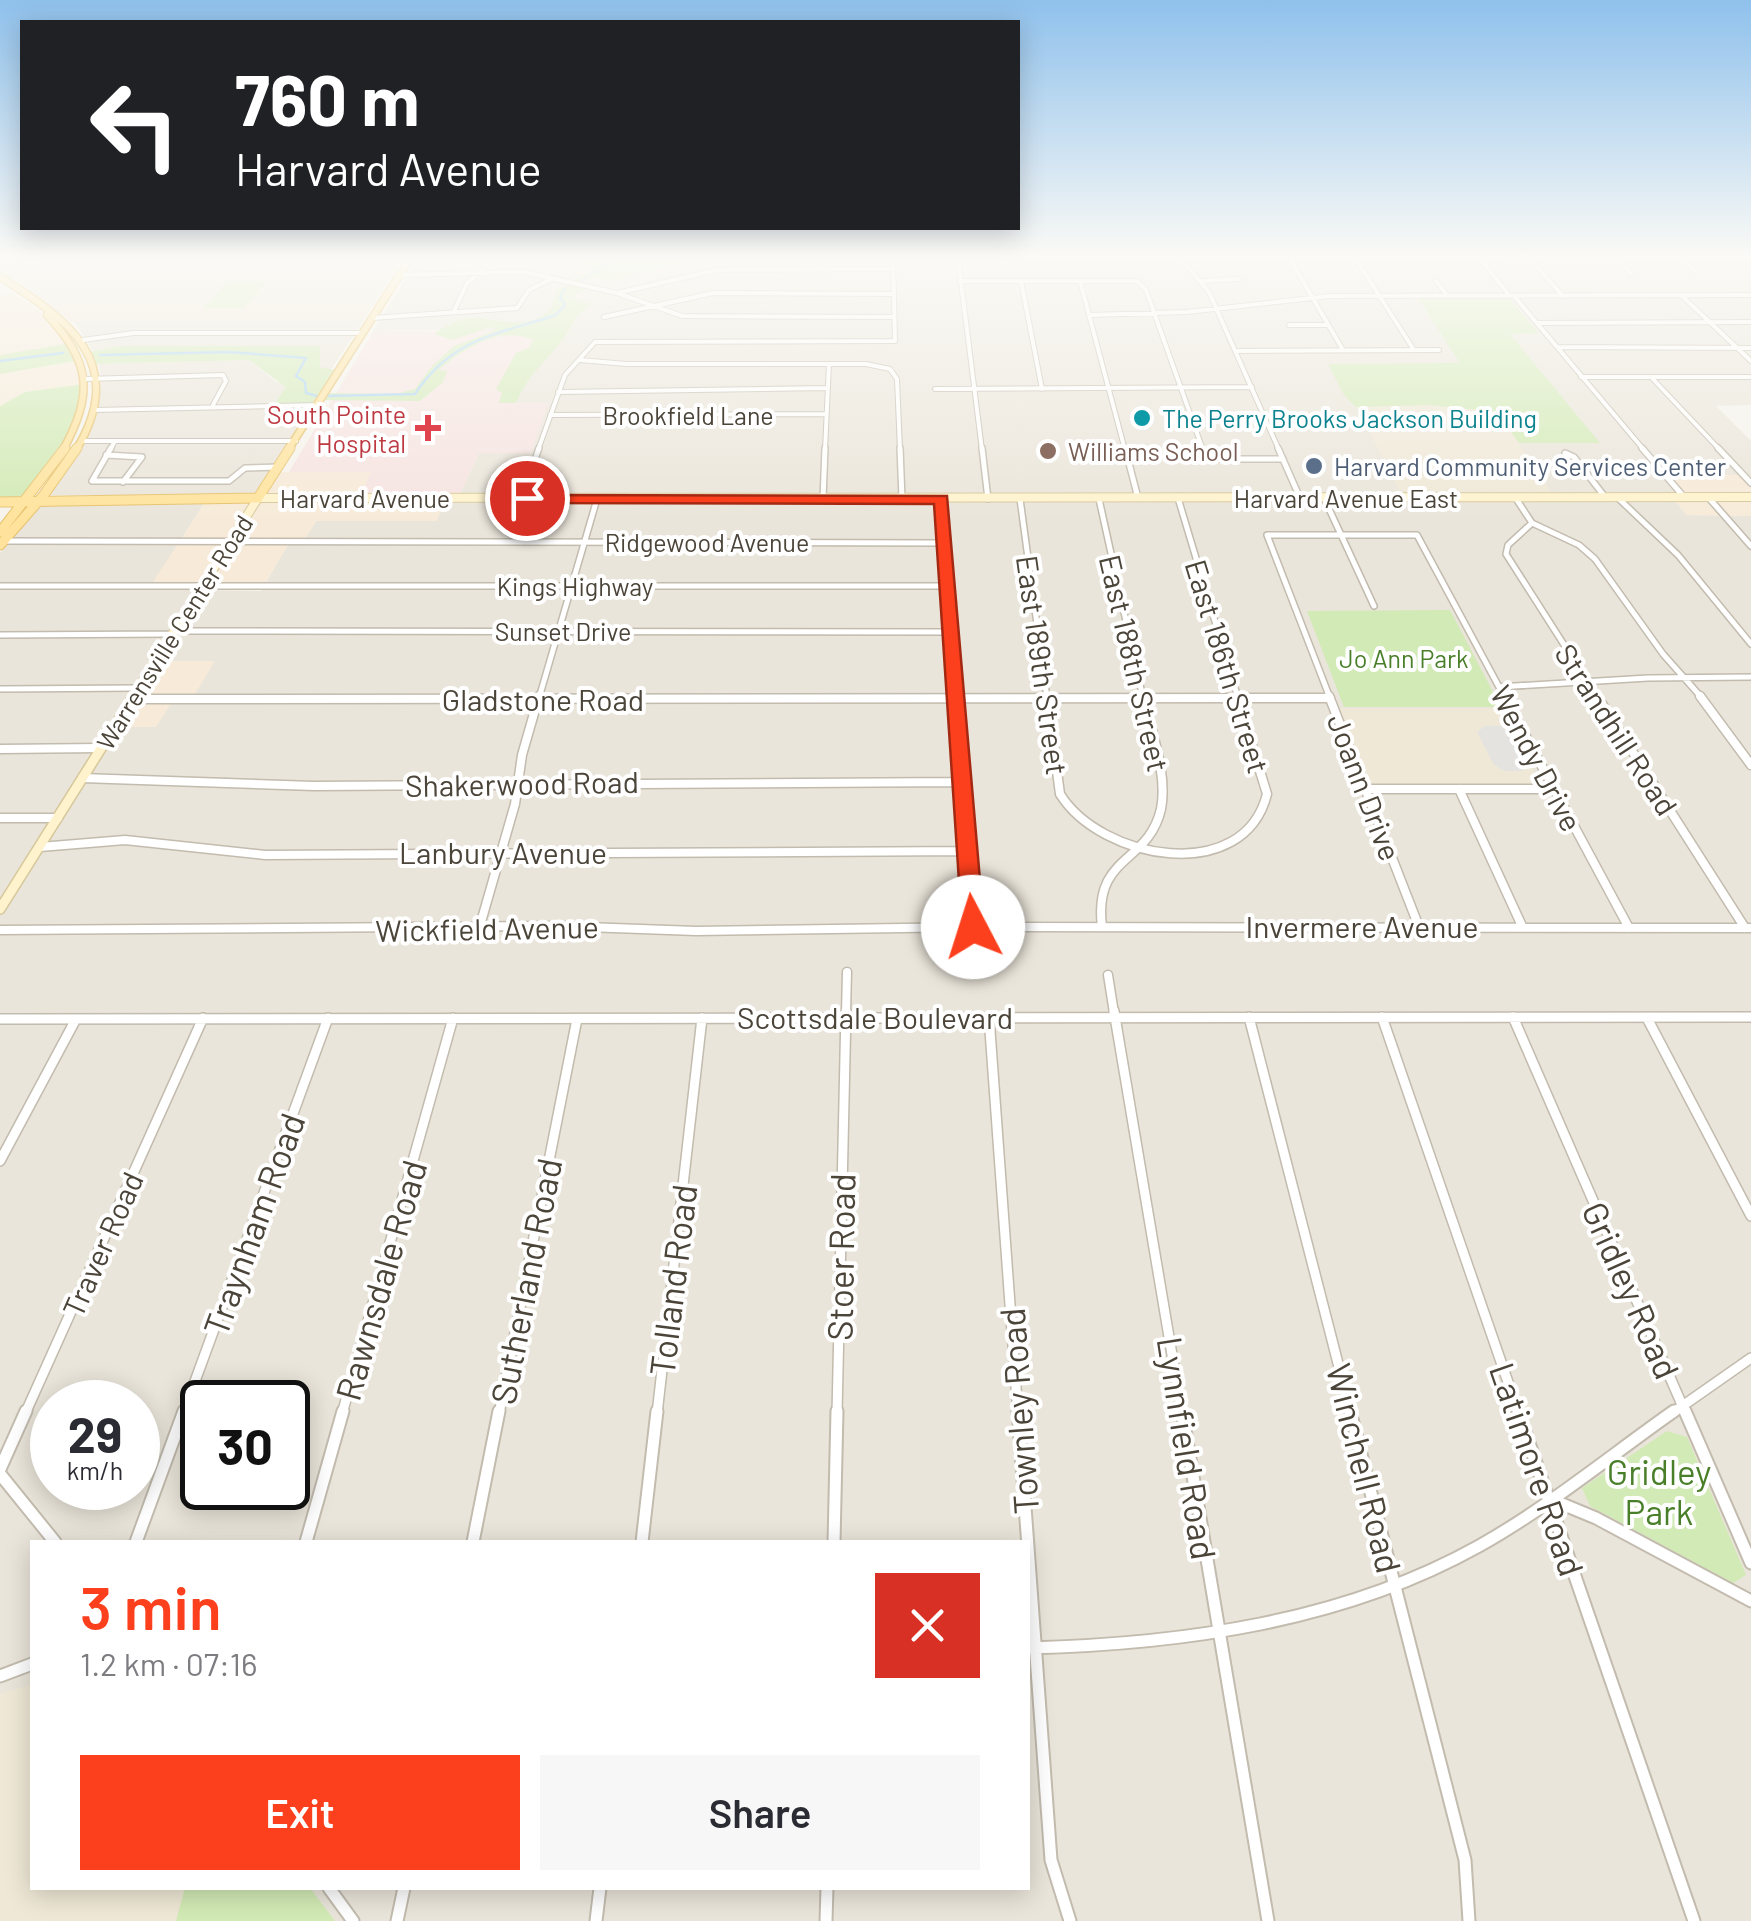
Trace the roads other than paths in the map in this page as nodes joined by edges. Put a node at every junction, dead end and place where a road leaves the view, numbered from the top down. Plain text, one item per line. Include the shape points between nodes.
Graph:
1 (72, 344) edge
2 (84, 344) edge
3 (356, 344) edge
4 (594, 344) edge
5 (968, 344) edge
6 (1033, 344) edge
7 (1098, 344) edge
8 (1165, 344) edge
9 (1233, 344) edge
10 (1339, 344) edge
11 (1410, 344) edge
12 (1553, 344) edge
13 (1732, 344) edge
14 (1556, 347) junction
15 (1737, 348) junction
16 (1751, 348) edge
17 (1343, 350) junction
18 (1414, 350) junction
19 (1438, 350) dead end
20 (1236, 351) junction
21 (580, 360) junction
22 (1751, 362) edge
23 (829, 364) junction
24 (1581, 376) junction
25 (1650, 376) junction
26 (1751, 377) edge
27 (97, 378) junction
28 (85, 379) junction
29 (1180, 387) junction
30 (1252, 387) junction
31 (828, 388) junction
32 (1110, 388) junction
33 (936, 389) dead end
34 (1042, 389) junction
35 (974, 390) junction
36 (558, 392) junction
37 (322, 399) junction
38 (212, 405) junction
39 (94, 410) junction
40 (826, 414) junction
41 (550, 415) junction
42 (83, 441) junction
43 (115, 441) junction
44 (296, 441) junction
45 (1565, 453) dead end
46 (106, 455) junction
47 (1283, 459) junction
48 (279, 467) junction
49 (193, 469) dead end
50 (184, 481) junction
51 (123, 482) junction
52 (154, 482) junction
53 (1751, 483) edge
54 (1605, 497) junction
55 (1617, 497) junction
56 (1684, 497) junction
57 (1708, 497) junction
58 (1751, 497) edge
59 (142, 498) junction
60 (258, 498) junction
61 (520, 498) junction
62 (1138, 498) junction
63 (1178, 498) junction
64 (1300, 498) junction
65 (1324, 498) junction
66 (1515, 498) junction
67 (28, 499) junction
68 (41, 499) junction
69 (597, 499) junction
70 (824, 499) junction
71 (902, 499) junction
72 (942, 499) junction
73 (988, 499) junction
74 (1020, 499) junction
75 (1098, 499) junction
76 (0, 502) edge
77 (1532, 523) junction
78 (1525, 533) junction
79 (1554, 533) junction
80 (1341, 535) junction
81 (1742, 536) junction
82 (1751, 536) edge
83 (1, 540) edge
84 (230, 541) junction
85 (583, 542) junction
86 (944, 542) junction
87 (1751, 546) edge
88 (202, 585) junction
89 (0, 586) edge
90 (570, 586) junction
91 (948, 586) junction
92 (1374, 606) dead end
93 (556, 631) junction
94 (951, 632) junction
95 (173, 633) junction
96 (0, 635) edge
97 (1751, 644) edge
98 (1684, 677) junction
99 (1751, 677) edge
100 (1587, 682) junction
101 (1498, 687) junction
102 (138, 688) junction
103 (0, 689) edge
104 (1237, 698) junction
105 (1330, 698) junction
106 (538, 699) junction
107 (956, 699) junction
108 (1048, 699) junction
109 (1143, 699) junction
110 (131, 700) junction
111 (100, 748) junction
112 (0, 749) edge
113 (1751, 765) edge
114 (82, 778) junction
115 (961, 782) junction
116 (516, 783) junction
117 (1366, 789) junction
118 (1459, 789) junction
119 (1552, 789) junction
120 (0, 818) edge
121 (58, 818) junction
122 (40, 846) junction
123 (1136, 850) junction
124 (501, 852) junction
125 (966, 852) junction
126 (0, 909) edge
127 (1522, 926) junction
128 (973, 927) junction
129 (1102, 927) junction
130 (1419, 927) junction
131 (1629, 928) junction
132 (1748, 928) edge
133 (479, 929) junction
134 (0, 930) edge
135 (847, 972) dead end
136 (1108, 974) dead end
137 (845, 1017) junction
138 (988, 1017) junction
139 (1116, 1017) junction
140 (1249, 1017) junction
141 (1382, 1017) junction
142 (1514, 1017) junction
143 (1751, 1017) edge
144 (203, 1018) junction
145 (328, 1018) junction
146 (453, 1018) junction
147 (702, 1018) junction
148 (1647, 1018) junction
149 (0, 1019) edge
150 (76, 1019) junction
151 (577, 1019) junction
152 (0, 1162) edge
153 (1751, 1216) edge
154 (1751, 1358) edge
155 (1682, 1405) junction
156 (0, 1471) edge
157 (1549, 1498) junction
158 (54, 1540) edge
159 (137, 1540) edge
160 (307, 1540) edge
161 (472, 1540) edge
162 (642, 1540) edge
163 (834, 1540) edge
164 (1024, 1540) edge
165 (1751, 1564) edge
166 (1395, 1583) junction
167 (1751, 1601) edge
168 (1030, 1619) edge
169 (1219, 1632) junction
170 (1032, 1648) edge
171 (30, 1665) edge
172 (0, 1676) edge
173 (330, 1890) edge
174 (404, 1890) edge
175 (600, 1890) edge
176 (827, 1890) edge
177 (353, 1921) edge
178 (397, 1921) edge
179 (596, 1921) edge
180 (826, 1921) edge
181 (1070, 1921) edge
182 (1268, 1921) edge
183 (1469, 1921) edge
184 (1694, 1921) edge

1 - 28 main road
2 - 27 main road
3 - 37 main road, Warrensville Center Road
4 - 21 street
5 - 35 street
6 - 34 street
7 - 32 street
8 - 29 street
9 - 20 street
10 - 17 street
11 - 18 street
12 - 14 street
13 - 15 street
14 - 15 street
14 - 24 street
15 - 16 street
15 - 22 street
17 - 18 street
17 - 20 street
18 - 19 street
20 - 30 street
21 - 23 street
21 - 36 street
23 - 31 street
23 - 71 street via 890,368 897,378
24 - 25 street
24 - 56 street
25 - 26 street
25 - 53 street
27 - 28 street
27 - 38 street via 223,376
27 - 39 main road
28 - 67 main road via 70,443
29 - 30 street
29 - 32 street
29 - 47 street via 1206,459
30 - 47 street
31 - 36 street
31 - 40 street
32 - 34 street
32 - 62 street
33 - 35 street
34 - 35 street
35 - 73 street
36 - 41 street
37 - 38 street
37 - 44 main road, Warrensville Center Road
38 - 39 street
39 - 42 main road
40 - 41 street, Brookfield Lane
40 - 70 street
41 - 61 street
42 - 43 street
42 - 68 main road
43 - 44 street
43 - 46 street
44 - 48 main road, Warrensville Center Road
45 - 54 street
46 - 51 street via 90,480
46 - 51 street via 142,457
47 - 64 street
48 - 50 street via 244,468 232,481
48 - 60 main road, Warrensville Center Road
49 - 50 street
50 - 52 street
51 - 52 street
52 - 59 street
54 - 55 main road, Harvard Avenue East
54 - 66 main road, Harvard Avenue East
55 - 56 main road, Harvard Avenue East
55 - 97 street via 1678,555
56 - 57 main road, Harvard Avenue East
57 - 58 main road, Harvard Avenue East
57 - 81 street
59 - 60 main road, Harvard Avenue
59 - 68 main road, Harvard Avenue
60 - 61 main road, Harvard Avenue
60 - 84 main road, Warrensville Center Road
61 - 69 main road, Harvard Avenue
62 - 63 main road, Harvard Avenue East
62 - 75 main road, Harvard Avenue East
63 - 64 main road, Harvard Avenue East
63 - 104 street, East 186th Street
64 - 65 main road, Harvard Avenue East
65 - 66 main road, Harvard Avenue East
65 - 80 street
66 - 77 street
67 - 68 main road, Harvard Avenue
67 - 76 main road, Harvard Avenue
67 - 83 main road
68 - 83 main road
69 - 70 main road, Harvard Avenue
69 - 85 street
70 - 71 main road, Harvard Avenue
71 - 72 main road, Harvard Avenue
72 - 73 main road, Harvard Avenue East
72 - 86 street
73 - 74 main road, Harvard Avenue East
74 - 75 main road, Harvard Avenue East
74 - 108 street, East 189th Street
75 - 109 street, East 188th Street
77 - 78 street, Strandhill Road
77 - 79 street
78 - 79 street
78 - 100 street, Strandhill Road via 1506,554
79 - 98 street via 1595,558
80 - 92 street
80 - 101 street, Wendy Drive via 1417,535
80 - 105 street, Joann Drive via 1267,535
81 - 82 street
81 - 87 street
83 - 84 street, Ridgewood Avenue
84 - 85 street, Ridgewood Avenue
84 - 88 main road, Warrensville Center Road
85 - 86 street, Ridgewood Avenue
85 - 90 street
86 - 91 street
88 - 89 street, Kings Highway
88 - 90 street, Kings Highway
88 - 95 main road, Warrensville Center Road
90 - 91 street, Kings Highway
90 - 93 street
91 - 94 street
93 - 94 street, Sunset Drive
93 - 95 street, Sunset Drive
93 - 106 street
94 - 107 street
95 - 96 street, Sunset Drive
95 - 102 main road, Warrensville Center Road
98 - 99 street
98 - 100 street
98 - 113 street
100 - 101 street
100 - 132 street, Strandhill Road
101 - 119 street, Wendy Drive
102 - 103 street
102 - 110 main road, Warrensville Center Road
104 - 105 street, Gladstone Road
104 - 109 street, Gladstone Road
104 - 123 street, East 186th Street via 1267,794 1256,824 1210,850
105 - 117 street, Joann Drive
106 - 107 street, Gladstone Road
106 - 110 street, Gladstone Road
106 - 116 street
107 - 108 street, Gladstone Road
107 - 115 street
108 - 109 street, Gladstone Road
108 - 123 street, East 189th Street via 1060,794 1068,808 1090,828
109 - 123 street, East 188th Street via 1163,786 1152,836
110 - 111 main road, Warrensville Center Road
111 - 112 street
111 - 114 main road, Warrensville Center Road
114 - 116 street, Shakerwood Road via 314,786
114 - 121 main road, Warrensville Center Road
115 - 116 street, Shakerwood Road
115 - 125 street
116 - 124 street
117 - 118 street
117 - 130 street, Joann Drive
118 - 119 street
118 - 127 street
119 - 131 street, Wendy Drive
120 - 121 street
121 - 122 main road, Warrensville Center Road
122 - 124 street, Lanbury Avenue via 126,840 264,855
122 - 126 main road, Warrensville Center Road
123 - 129 street, East 188th Street via 1100,894
124 - 125 street, Lanbury Avenue
124 - 133 street
125 - 128 street
127 - 130 street, Invermere Avenue
127 - 131 street, Invermere Avenue
128 - 129 street, Invermere Avenue
128 - 133 street, Wickfield Avenue
129 - 130 street, Invermere Avenue
131 - 132 street, Invermere Avenue
133 - 134 street, Wickfield Avenue
135 - 137 street, Stoer Road
136 - 139 street, Lynnfield Road
137 - 138 street, Scottsdale Boulevard
137 - 147 street, Scottsdale Boulevard
137 - 163 street, Stoer Road
138 - 139 street, Scottsdale Boulevard
138 - 164 street, Townley Road
139 - 140 street, Scottsdale Boulevard
139 - 169 street, Lynnfield Road
140 - 141 street, Scottsdale Boulevard
140 - 166 street, Winchell Road
141 - 142 street, Scottsdale Boulevard
141 - 157 street, Latimore Road
142 - 148 street, Scottsdale Boulevard
142 - 155 street, Gridley Road
143 - 148 street, Scottsdale Boulevard
144 - 145 street, Scottsdale Boulevard
144 - 150 street, Scottsdale Boulevard
144 - 156 street, Traver Road
145 - 146 street, Scottsdale Boulevard
145 - 159 street, Traynham Road
146 - 151 street, Scottsdale Boulevard
146 - 160 street, Rawnsdale Road
147 - 151 street, Scottsdale Boulevard
147 - 162 street, Tolland Road
148 - 153 street
149 - 150 street, Scottsdale Boulevard
150 - 152 street
151 - 161 street, Sutherland Road
154 - 155 street
155 - 157 street
155 - 165 street, Gridley Road
156 - 158 street
157 - 166 street via 1461,1556
157 - 167 street
157 - 184 street, Latimore Road
166 - 169 street via 1322,1609
166 - 183 street, Winchell Road via 1464,1860
168 - 170 street, Townley Road
169 - 170 street
169 - 182 street, Lynnfield Road
170 - 181 street, Townley Road via 1051,1860
171 - 172 street
173 - 177 street
174 - 178 street
175 - 179 street
176 - 180 street

